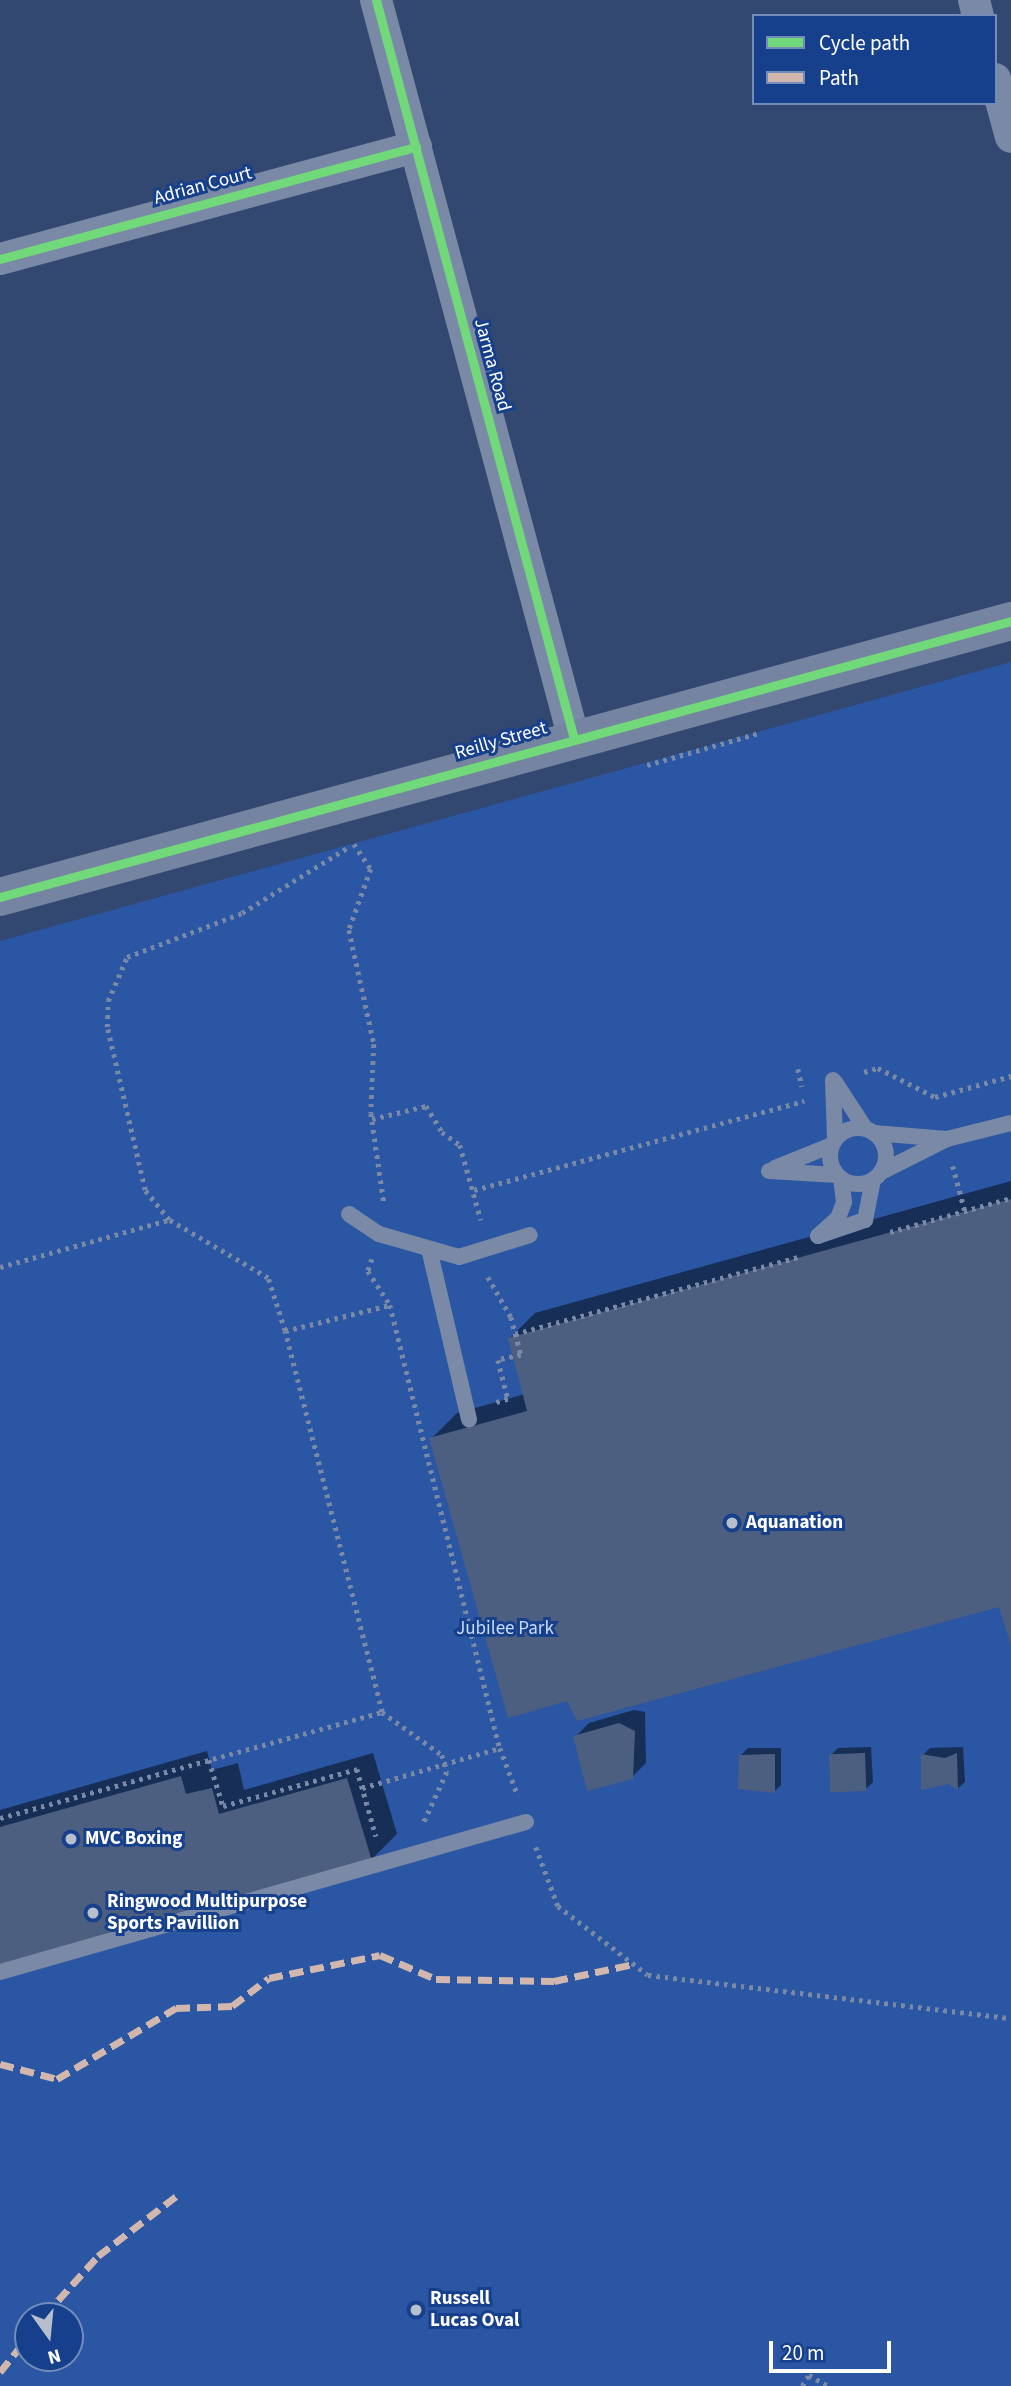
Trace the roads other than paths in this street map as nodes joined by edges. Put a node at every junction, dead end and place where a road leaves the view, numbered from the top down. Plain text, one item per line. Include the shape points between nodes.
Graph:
1 (376, 0) edge
2 (997, 86) edge
3 (1011, 137) edge
4 (416, 147) junction
5 (0, 259) edge
6 (1011, 621) edge
7 (574, 739) junction
8 (0, 897) edge
9 (1011, 1123) edge
10 (870, 1130) junction
11 (947, 1139) junction
12 (833, 1142) junction
13 (877, 1176) junction
14 (839, 1177) junction
15 (349, 1214) dead end
16 (530, 1235) dead end
17 (430, 1253) junction
18 (469, 1419) dead end
19 (526, 1822) road end
20 (0, 1972) edge

1 - 4 street, Jarma Road
2 - 3 street
4 - 5 street, Adrian Court
4 - 7 street, Jarma Road
6 - 7 street, Reilly Street
7 - 8 street, Reilly Street
9 - 11 lane
10 - 11 lane
10 - 12 lane
10 - 12 lane via 833,1080
10 - 13 lane via 887,1155
11 - 13 lane
12 - 14 lane
12 - 14 lane via 769,1171
13 - 14 lane
13 - 14 lane via 865,1220 818,1236 838,1218 844,1202
15 - 17 lane via 379,1234
16 - 17 lane via 483,1254
17 - 18 lane
19 - 20 lane

